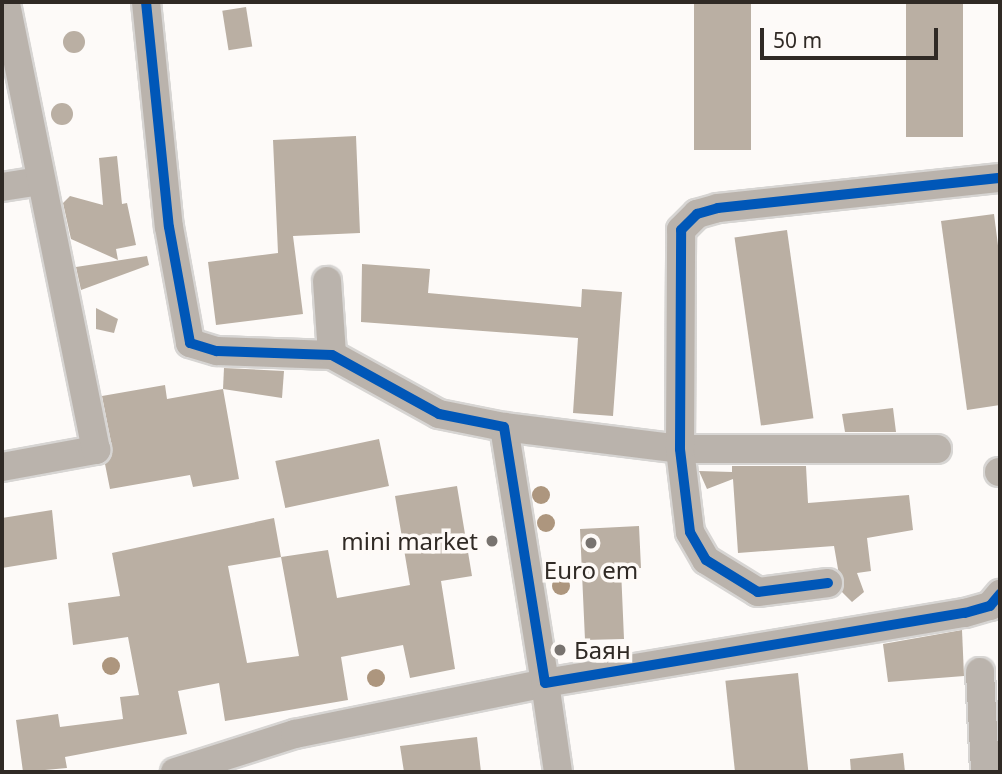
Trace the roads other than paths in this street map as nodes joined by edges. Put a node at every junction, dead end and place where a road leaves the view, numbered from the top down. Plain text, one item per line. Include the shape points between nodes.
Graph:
1 (6, 2) edge
2 (146, 2) edge
3 (1000, 178) edge
4 (40, 181) junction
5 (2, 187) edge
6 (327, 281) dead end
7 (332, 355) junction
8 (504, 427) junction
9 (680, 449) junction
10 (937, 449) dead end
11 (2, 467) edge
12 (828, 583) dead end
13 (1000, 594) edge
14 (980, 672) dead end
15 (545, 683) junction
16 (175, 772) edge
17 (558, 772) edge
18 (985, 772) edge

1 - 4 street
2 - 7 street via 158,146 187,337 209,350
3 - 9 street via 718,208 690,219 679,241
4 - 5 street
4 - 11 street via 96,450
6 - 7 street
7 - 8 street via 439,414
8 - 9 street
8 - 15 street
9 - 10 street
9 - 12 street via 690,532 706,560 758,592
13 - 15 street via 990,606 965,613
14 - 18 street
15 - 16 street via 295,734
15 - 17 street

